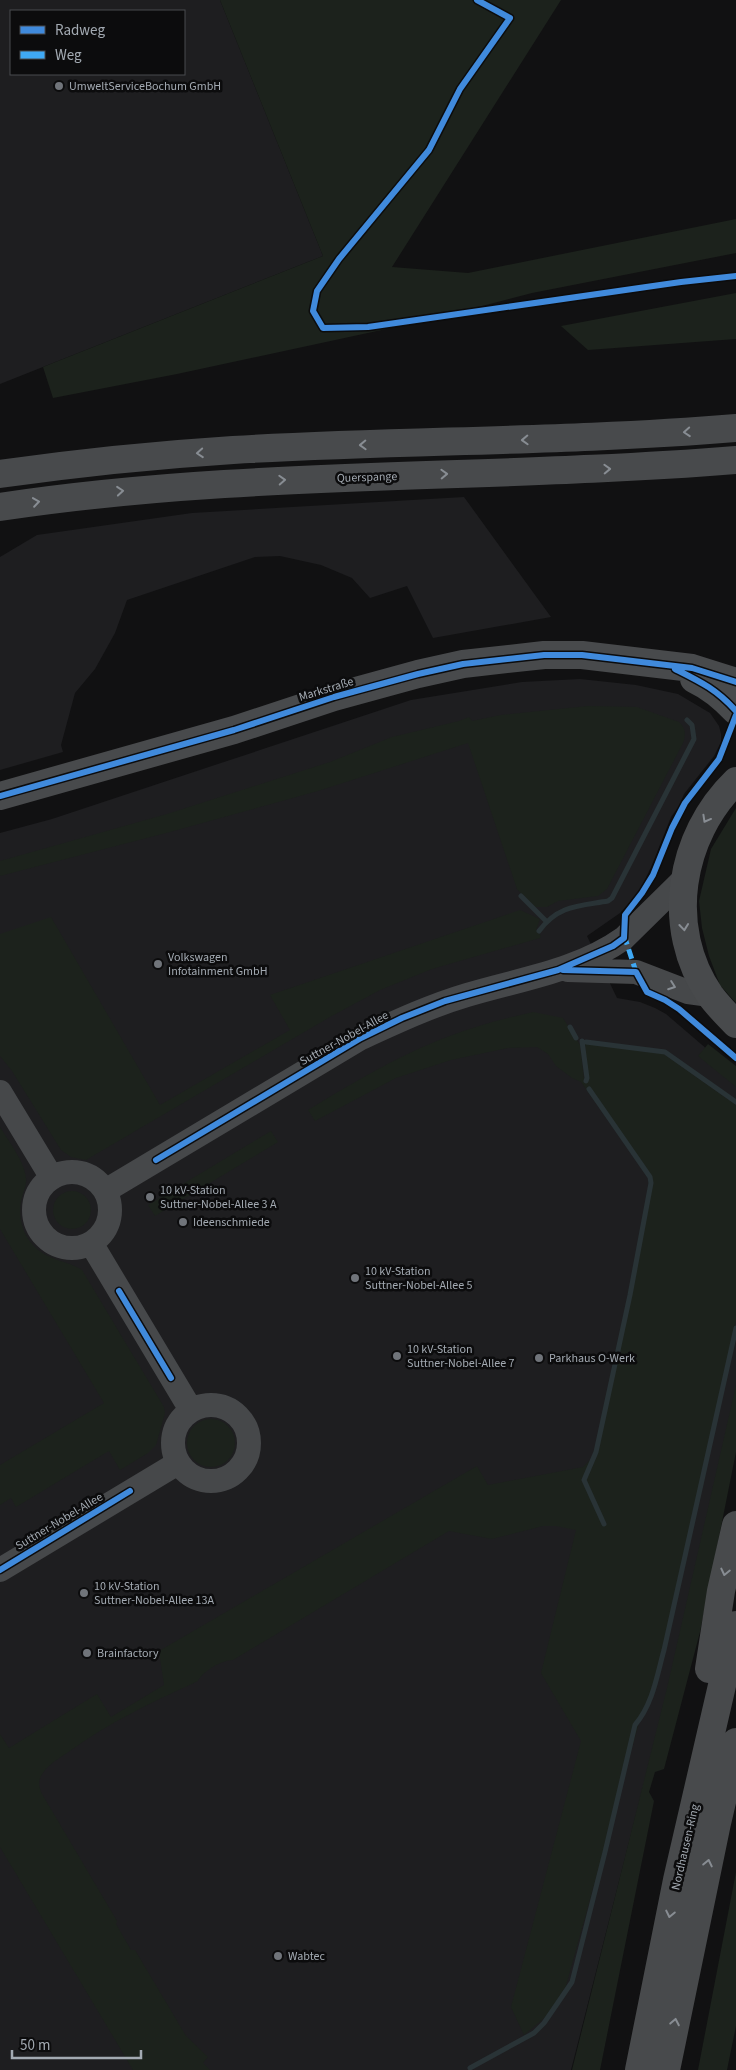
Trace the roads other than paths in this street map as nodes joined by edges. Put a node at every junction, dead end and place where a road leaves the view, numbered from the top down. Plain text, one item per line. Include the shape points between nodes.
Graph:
1 (736, 428) edge
2 (736, 460) edge
3 (0, 474) edge
4 (0, 507) edge
5 (666, 665) junction
6 (736, 682) edge
7 (736, 711) edge
8 (736, 781) edge
9 (0, 796) edge
10 (685, 878) junction
11 (558, 970) junction
12 (710, 995) junction
13 (736, 1024) edge
14 (0, 1092) edge
15 (52, 1178) junction
16 (105, 1191) junction
17 (91, 1243) junction
18 (191, 1410) junction
19 (178, 1463) junction
20 (736, 1525) edge
21 (0, 1570) edge
22 (736, 1625) edge
23 (736, 1742) edge
24 (736, 1765) edge
25 (717, 1823) junction
26 (677, 1880) junction
27 (638, 2070) edge
28 (666, 2070) edge

1 -> 3 main road via 570,438 223,451 80,463
4 -> 2 main road, Querspange via 107,492 199,485 629,468
5 - 6 main road, Markstraße via 692,668
5 - 7 main road, Markstraße via 710,686
5 - 9 main road, Markstraße via 606,657 553,655 454,666 334,697 234,730
8 -> 10 main road via 707,816 696,838
10 - 11 street, Suttner-Nobel-Allee via 613,946
10 -> 12 main road via 685,934 695,967
11 -> 12 street, Suttner-Nobel-Allee via 636,972 688,992
11 - 16 street, Suttner-Nobel-Allee via 446,1001 361,1038
12 - 13 main road
14 - 15 street
15 - 16 street via 62,1173 81,1173 95,1180
15 - 17 street via 36,1195 35,1219 40,1231 57,1246 79,1248
16 - 17 street via 110,1214 107,1226
17 - 18 street
18 - 19 street via 177,1424 174,1433 174,1453
18 - 19 street via 210,1404 230,1410 244,1424 248,1453 238,1470 221,1480 201,1480
19 - 21 street, Suttner-Nobel-Allee
20 -> 26 main road via 721,1591
22 - 26 main road, Nordhausen-Ring
23 - 25 main road, Nordhausen-Ring
24 - 25 main road
28 -> 25 main road, Nordhausen-Ring
26 -> 27 main road, Nordhausen-Ring

